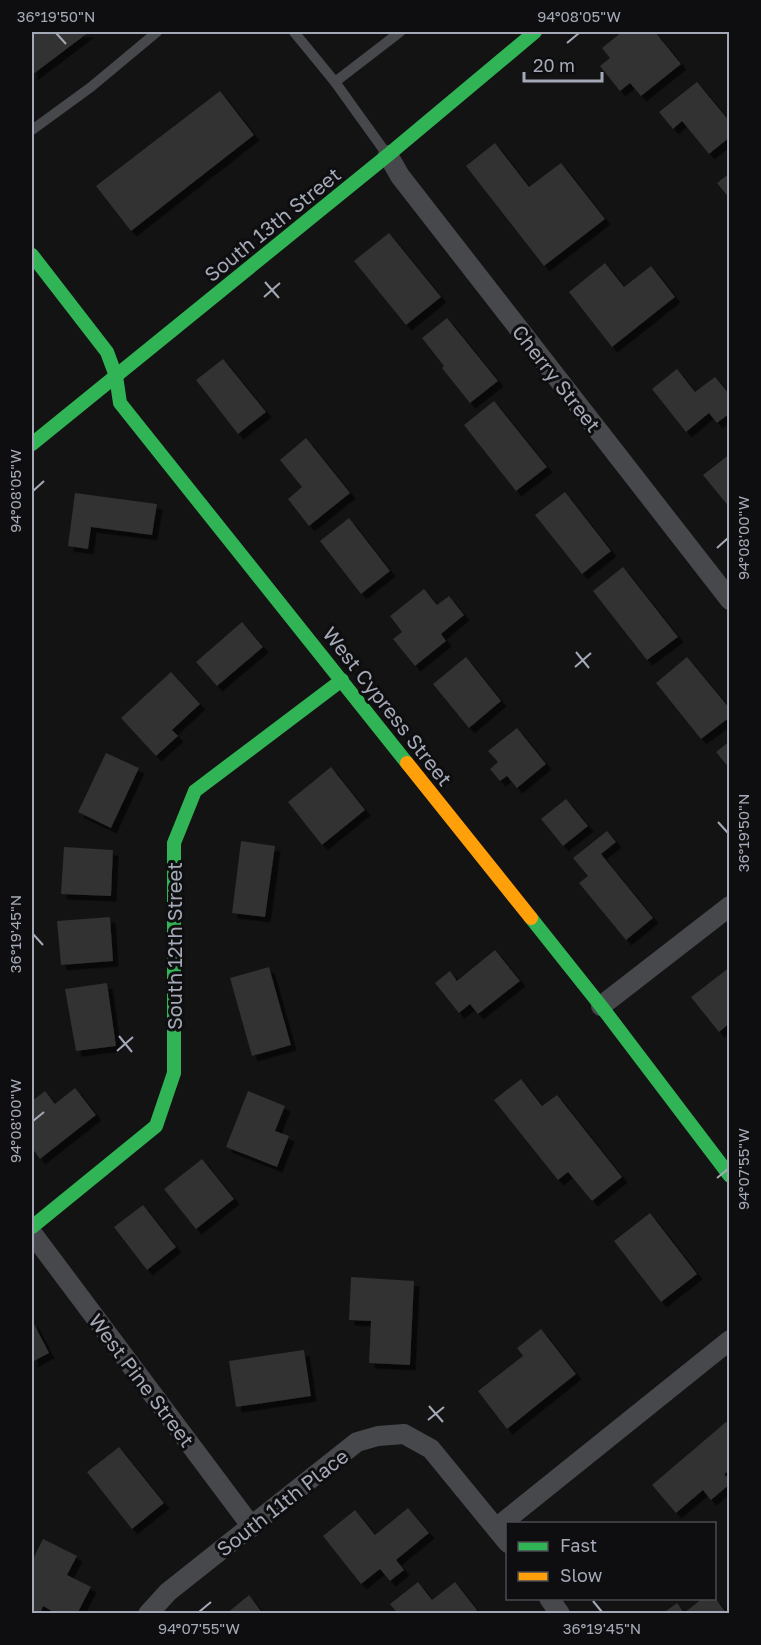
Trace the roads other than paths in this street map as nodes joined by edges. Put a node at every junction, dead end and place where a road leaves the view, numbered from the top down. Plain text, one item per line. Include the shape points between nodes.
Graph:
1 (157, 32) edge
2 (294, 32) edge
3 (400, 32) edge
4 (535, 32) edge
5 (335, 82) junction
6 (32, 130) edge
7 (388, 155) junction
8 (32, 255) edge
9 (116, 376) junction
10 (32, 444) edge
11 (729, 600) edge
12 (342, 680) junction
13 (729, 906) edge
14 (601, 1006) junction
15 (729, 1176) edge
16 (32, 1227) edge
17 (32, 1233) edge
18 (729, 1340) edge
19 (518, 1522) edge
20 (252, 1527) junction
21 (502, 1536) edge
22 (550, 1600) edge
23 (148, 1614) edge
24 (560, 1614) edge

1 - 6 lane via 92,87
2 - 5 lane
3 - 5 lane
4 - 7 street, South 13th Street
5 - 7 lane
7 - 9 street, South 13th Street
7 - 11 street, Cherry Street via 400,176
8 - 9 street, West Cypress Street via 107,352
9 - 10 street, South 13th Street
9 - 12 street, West Cypress Street via 120,403
12 - 14 street, West Cypress Street
12 - 16 street, South 12th Street via 195,791 174,843 174,1073 156,1126
13 - 14 street
14 - 15 street, West Cypress Street
17 - 20 street, West Pine Street
18 - 19 street
20 - 21 street, South 11th Place via 357,1442 404,1434 431,1449
20 - 23 street, South 11th Place via 168,1592
22 - 24 street

